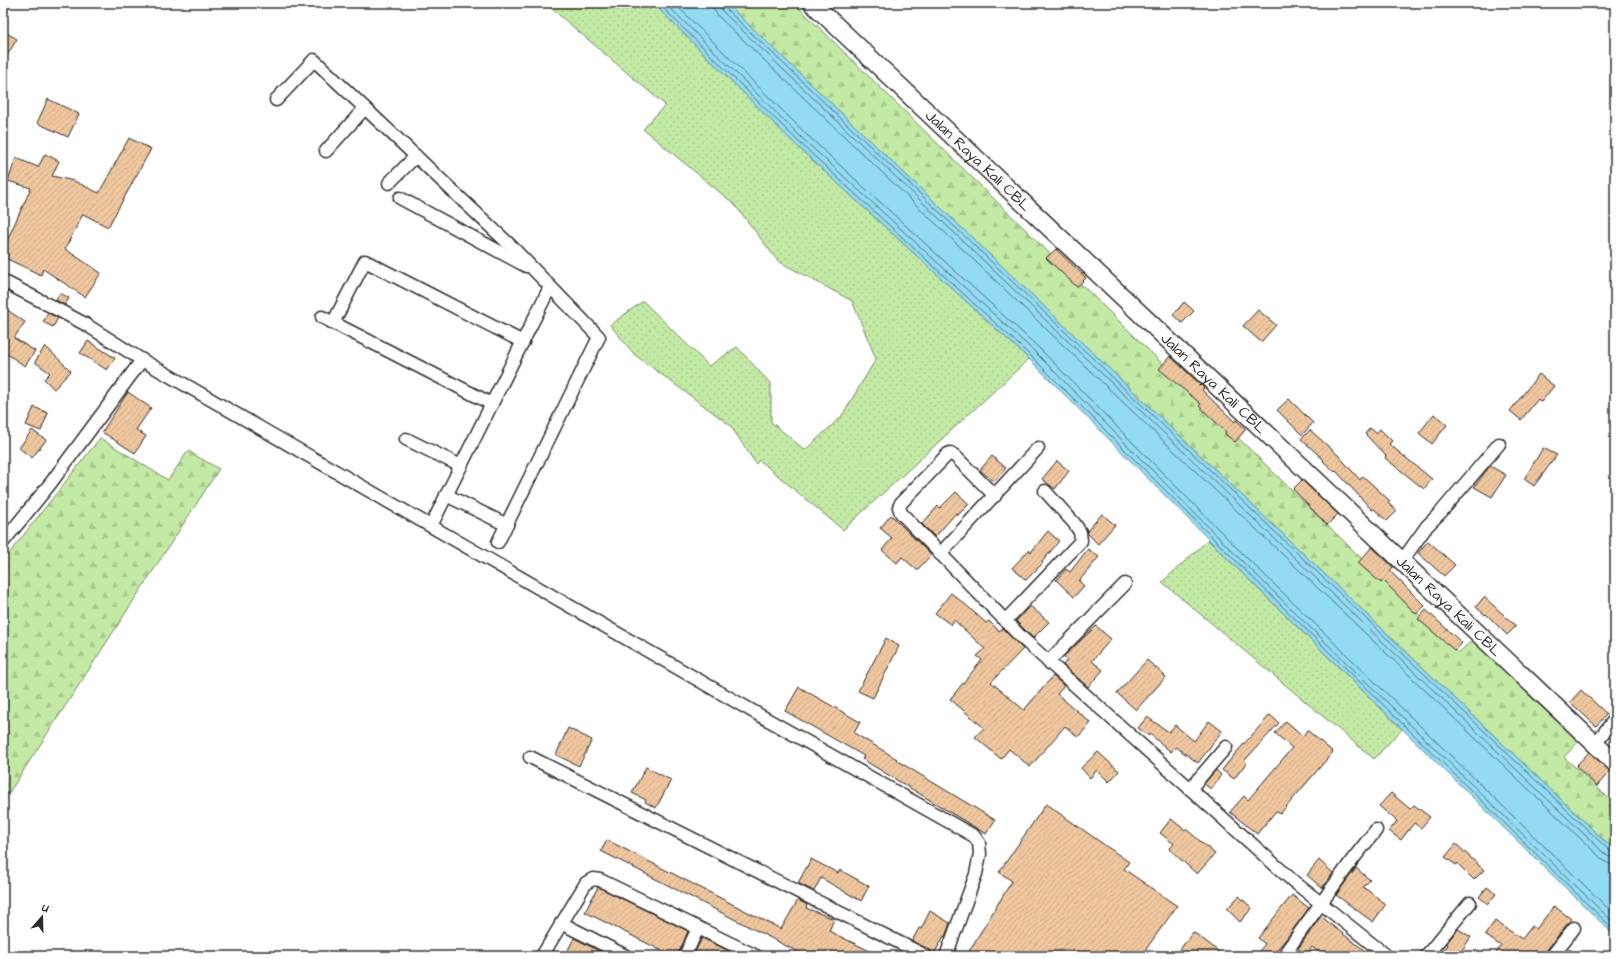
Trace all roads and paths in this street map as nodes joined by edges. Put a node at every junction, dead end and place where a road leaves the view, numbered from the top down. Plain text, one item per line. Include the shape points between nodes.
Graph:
1 (812, 3) edge
2 (276, 100) dead end
3 (365, 108) junction
4 (326, 151) dead end
5 (416, 156) junction
6 (390, 183) dead end
7 (400, 198) dead end
8 (537, 272) junction
9 (3, 281) edge
10 (550, 287) junction
11 (322, 318) dead end
12 (333, 323) junction
13 (523, 342) junction
14 (142, 360) junction
15 (492, 404) junction
16 (406, 439) dead end
17 (1499, 444) dead end
18 (1038, 448) dead end
19 (461, 466) junction
20 (1045, 491) dead end
21 (446, 495) junction
22 (995, 496) junction
23 (507, 525) junction
24 (431, 526) junction
25 (3, 542) edge
26 (498, 542) dead end
27 (940, 554) junction
28 (1402, 561) junction
29 (1125, 584) dead end
30 (1004, 621) junction
31 (1048, 662) junction
32 (1615, 719) edge
33 (1595, 744) junction
34 (1226, 747) dead end
35 (530, 757) dead end
36 (1615, 763) edge
37 (1190, 789) junction
38 (1376, 830) dead end
39 (1321, 903) junction
40 (1470, 904) dead end
41 (561, 923) junction
42 (698, 928) junction
43 (1574, 928) dead end
44 (542, 956) edge
45 (626, 956) edge
46 (685, 956) edge
47 (756, 956) edge
48 (926, 956) edge
49 (946, 956) edge
50 (1283, 956) edge
51 (1387, 956) edge
52 (1426, 956) edge
53 (1552, 956) edge

1 - 28 main road, Jalan Raya Kali CBL
2 - 3 street via 314,60
3 - 4 street
3 - 5 street
5 - 6 street
5 - 8 street
7 - 8 street
8 - 10 street
9 - 14 street via 85,324
10 - 13 street
10 - 23 street via 599,337
11 - 12 street
12 - 13 street via 366,261
12 - 15 street
13 - 15 street
14 - 24 street
14 - 25 street via 50,484
15 - 19 street
16 - 19 street
17 - 28 street via 1427,526
18 - 22 street
19 - 21 street
20 - 30 street via 1074,523 1080,532 1081,541
21 - 23 street
21 - 24 street
22 - 27 street
22 - 27 street via 950,453 901,503 901,513
23 - 26 street
24 - 49 street via 974,836 980,854 976,874
27 - 30 street
28 - 33 main road, Jalan Raya Kali CBL
29 - 31 street
30 - 31 street
31 - 37 street
32 - 33 street
33 - 36 main road, Jalan Raya Kali CBL
34 - 37 street
35 - 48 street
37 - 39 street via 1292,881
38 - 39 street
39 - 50 street
39 - 51 street
40 - 52 street
41 - 42 street via 586,883 593,878
41 - 44 street
41 - 45 street
42 - 46 street
42 - 47 street
43 - 53 street

